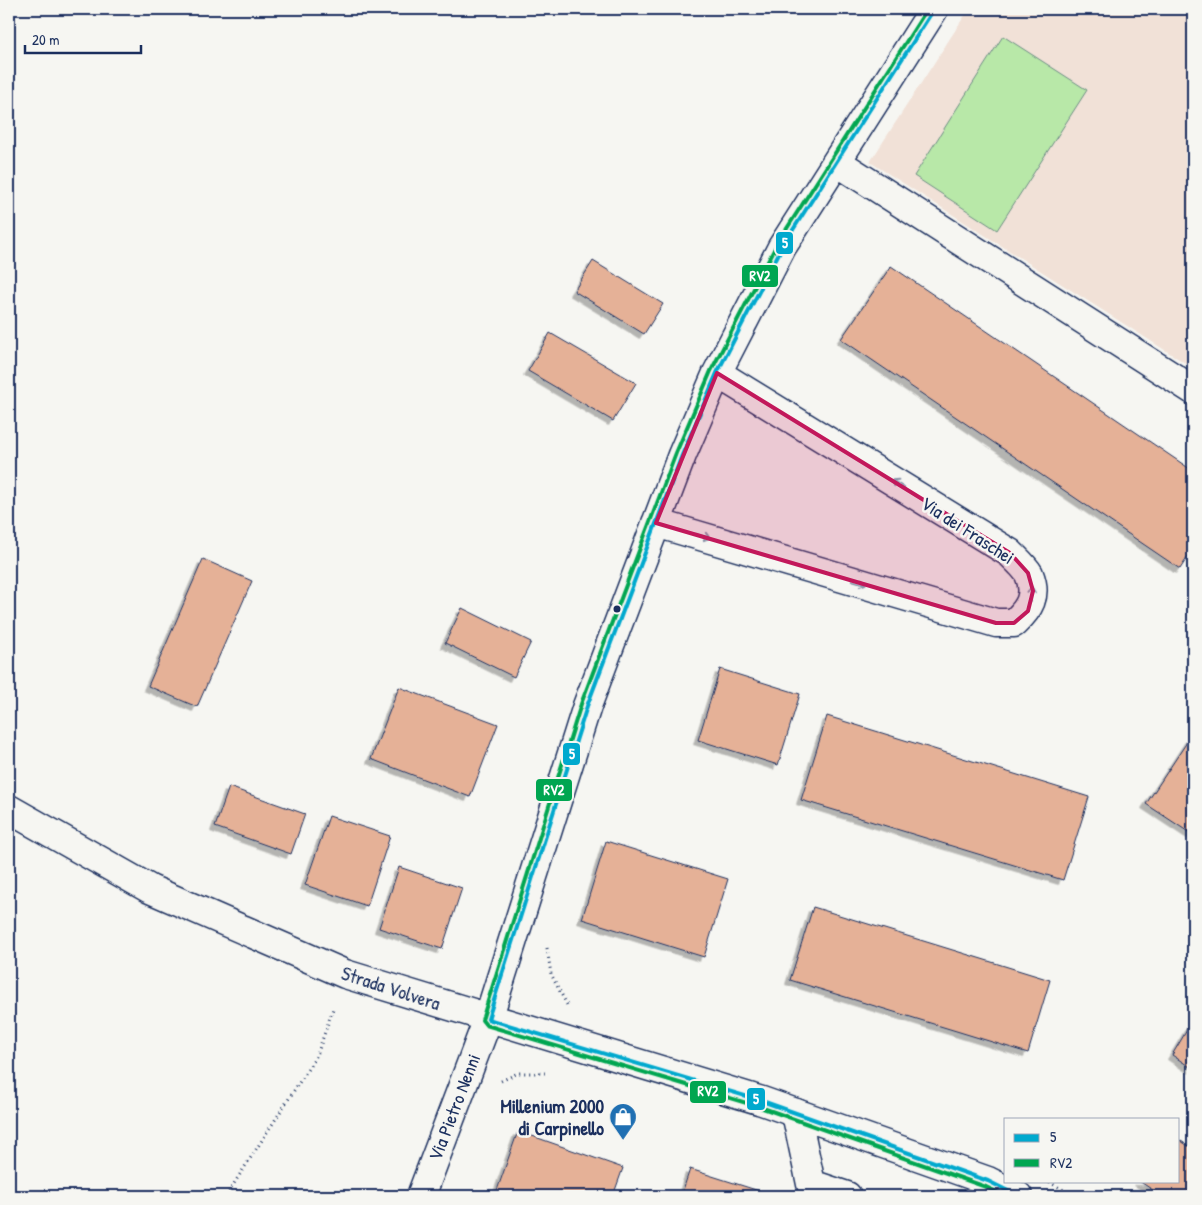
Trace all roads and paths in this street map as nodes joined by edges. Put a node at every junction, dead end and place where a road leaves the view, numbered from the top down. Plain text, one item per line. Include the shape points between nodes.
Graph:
1 (934, 9) edge
2 (837, 162) junction
3 (717, 373) junction
4 (1193, 390) edge
5 (656, 522) junction
6 (9, 809) edge
7 (547, 946) dead end
8 (345, 974) junction
9 (575, 1009) dead end
10 (488, 1019) junction
11 (547, 1073) dead end
12 (494, 1084) dead end
13 (796, 1113) junction
14 (1050, 1182) edge
15 (226, 1196) edge
16 (421, 1196) edge
17 (847, 1196) edge
18 (1018, 1196) edge
19 (1075, 1196) edge

1 - 2 street
2 - 3 street via 782,247
2 - 4 street
3 - 5 street
5 -> 3 street, Via dei Fraschei via 996,623 1014,623 1028,610 1033,591 1028,573 1010,553
5 - 10 street via 586,706
6 - 8 street, Strada Volvera via 150,889
7 - 9 path via 551,974 567,1005
8 - 10 street, Strada Volvera
8 - 15 path via 317,1055
10 - 13 street, Strada Volvera
10 - 16 street, Via Pietro Nenni
11 - 12 path via 518,1073
13 - 17 street via 811,1184
13 - 18 street, Strada Volvera via 988,1181
14 - 19 path

